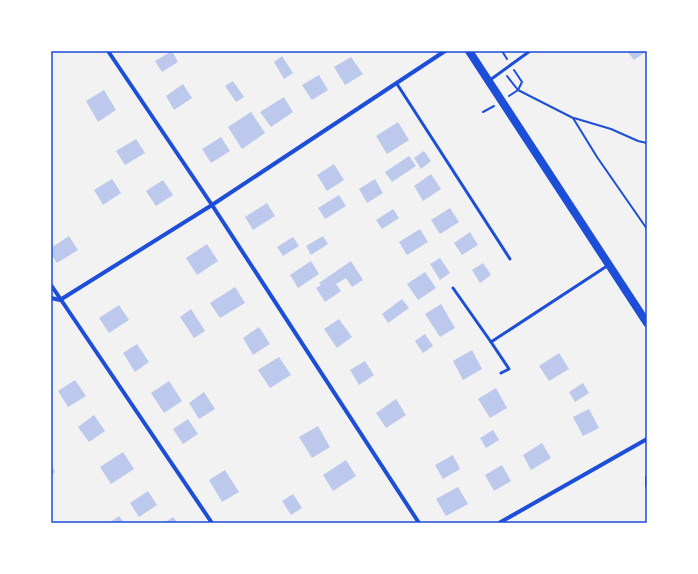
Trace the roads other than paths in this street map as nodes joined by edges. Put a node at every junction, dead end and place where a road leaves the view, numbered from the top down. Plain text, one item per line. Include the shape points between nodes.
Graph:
1 (108, 51) edge
2 (445, 51) edge
3 (469, 51) edge
4 (530, 51) edge
5 (488, 81) junction
6 (397, 84) junction
7 (212, 205) junction
8 (510, 259) dead end
9 (609, 265) junction
10 (51, 285) edge
11 (453, 288) dead end
12 (51, 298) edge
13 (60, 300) junction
14 (647, 323) edge
15 (491, 342) junction
16 (501, 373) dead end
17 (647, 439) edge
18 (647, 477) edge
19 (647, 486) edge
20 (212, 523) edge
21 (419, 523) edge
22 (498, 523) edge

1 - 7 street
2 - 6 street
3 - 5 main road
4 - 5 lane
5 - 9 main road
6 - 7 street
6 - 8 lane
7 - 13 street
7 - 21 street
9 - 14 main road
9 - 15 lane
10 - 13 street
11 - 15 lane
12 - 13 street
13 - 20 street
15 - 16 lane via 509,369
17 - 22 street
18 - 19 street

